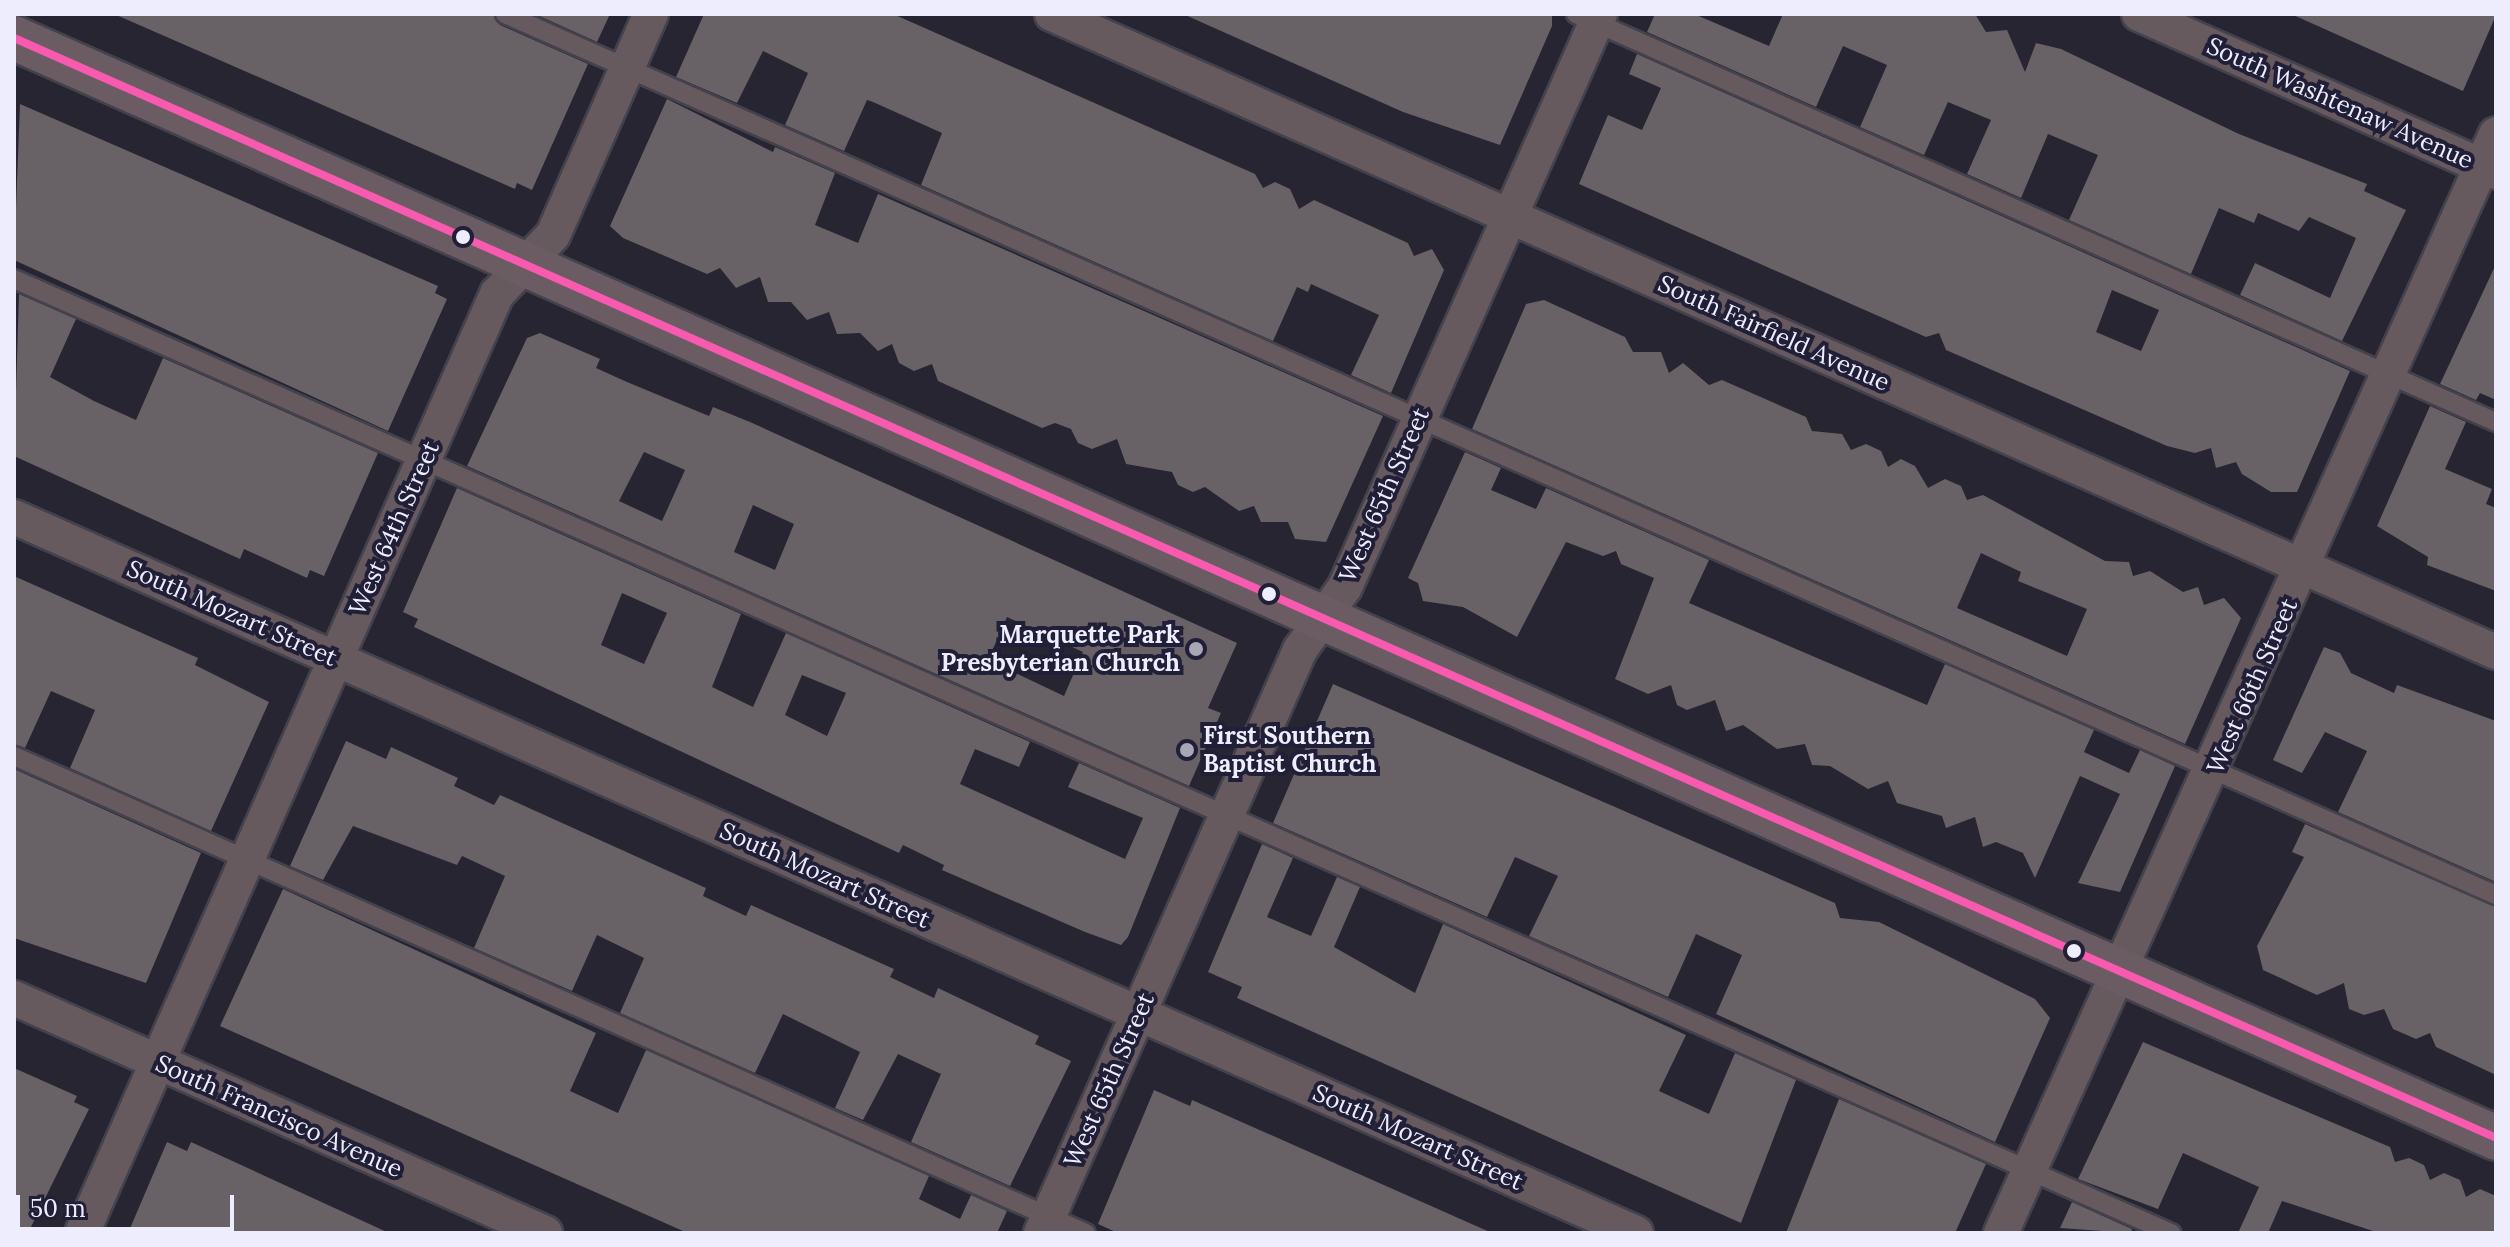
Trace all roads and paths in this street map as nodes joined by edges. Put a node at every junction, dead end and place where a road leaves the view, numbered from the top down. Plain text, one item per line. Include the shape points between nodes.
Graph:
1 (505, 14) edge
2 (651, 14) edge
3 (1052, 14) edge
4 (2139, 14) edge
5 (1590, 17) edge
6 (14, 38) edge
7 (627, 68) junction
8 (2496, 134) edge
9 (2489, 169) edge
10 (1509, 216) junction
11 (526, 265) junction
12 (14, 279) edge
13 (2390, 375) junction
14 (1418, 419) junction
15 (2496, 422) edge
16 (424, 461) junction
17 (14, 517) edge
18 (2304, 567) junction
19 (1322, 618) junction
20 (2496, 652) edge
21 (336, 659) junction
22 (14, 756) edge
23 (2215, 771) junction
24 (1226, 815) junction
25 (247, 860) junction
26 (2496, 895) edge
27 (2121, 972) junction
28 (14, 998) edge
29 (1138, 1014) junction
30 (158, 1062) junction
31 (2496, 1138) edge
32 (2029, 1170) junction
33 (1045, 1225) edge
34 (82, 1233) edge
35 (545, 1233) edge
36 (1086, 1233) edge
37 (1636, 1233) edge
38 (2001, 1233) edge
39 (2171, 1233) edge

1 - 7 lane
2 - 7 street, West 64th Street
3 - 10 street, South Fairfield Avenue
4 - 9 street, South Washtenaw Avenue
5 - 10 street, West 65th Street
5 - 13 lane
6 - 11 street
7 - 11 street, West 64th Street via 553,235
7 - 14 lane
8 - 9 street, West 66th Street
9 - 13 street, West 66th Street
10 - 14 street, West 65th Street
10 - 18 street, South Fairfield Avenue
11 - 16 street, West 64th Street via 497,294
11 - 19 street
12 - 16 lane
13 - 15 lane
13 - 18 street, West 66th Street
14 - 19 street, West 65th Street via 1345,587
14 - 23 lane
16 - 21 street, West 64th Street
16 - 24 lane
17 - 21 street, South Mozart Street
18 - 20 street, South Fairfield Avenue
18 - 23 street, West 66th Street
19 - 24 street, West 65th Street via 1300,650
19 - 27 street
21 - 25 street, West 64th Street
21 - 29 street, South Mozart Street
22 - 25 lane
23 - 26 lane
23 - 27 street, West 66th Street
24 - 29 street, West 65th Street
24 - 32 lane
25 - 30 street, West 64th Street
25 - 33 lane
27 - 31 street
27 - 32 street, West 66th Street
28 - 30 street, South Francisco Avenue
29 - 33 street, West 65th Street
29 - 37 street, South Mozart Street
30 - 34 street, West 64th Street
30 - 35 street, South Francisco Avenue
32 - 38 street, West 66th Street
32 - 39 lane
33 - 36 lane

